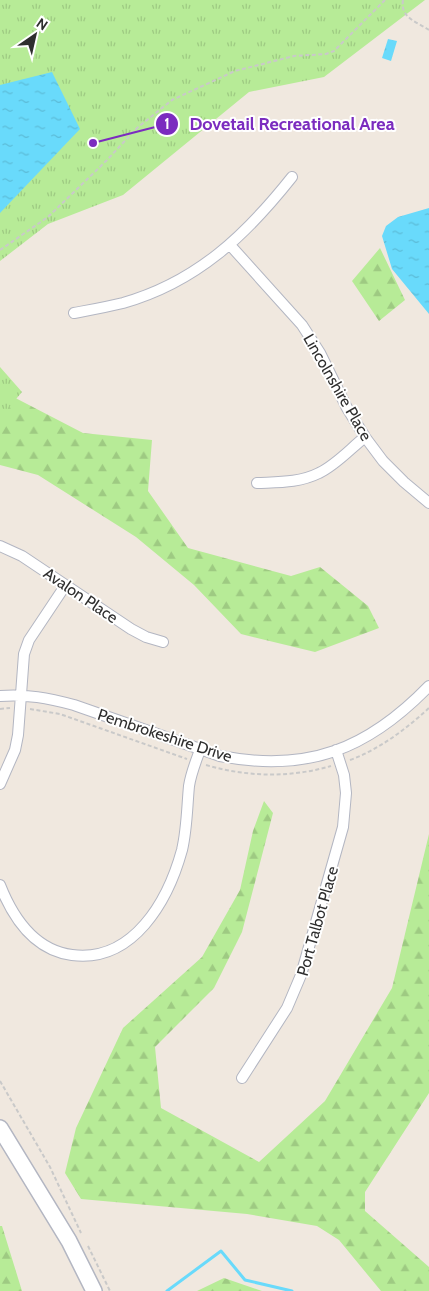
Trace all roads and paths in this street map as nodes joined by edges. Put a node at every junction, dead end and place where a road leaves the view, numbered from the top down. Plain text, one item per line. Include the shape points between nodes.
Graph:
1 (385, 0) edge
2 (403, 0) edge
3 (429, 30) edge
4 (292, 177) dead end
5 (230, 245) junction
6 (0, 250) edge
7 (74, 313) dead end
8 (365, 438) junction
9 (257, 483) dead end
10 (429, 503) edge
11 (0, 546) edge
12 (65, 586) junction
13 (163, 642) dead end
14 (429, 686) edge
15 (20, 695) junction
16 (0, 696) edge
17 (200, 750) junction
18 (336, 750) junction
19 (0, 784) edge
20 (0, 885) edge
21 (242, 1078) dead end
22 (0, 1081) edge
23 (0, 1128) edge
24 (83, 1237) dead end
25 (87, 1245) dead end
26 (94, 1291) edge
27 (110, 1291) edge

1 - 6 path via 326,54 294,56 235,71 164,104 48,217
2 - 3 path via 406,15
4 - 5 street
5 - 7 street via 206,264 152,293
5 - 8 street, Lincolnshire Place via 302,325
8 - 9 street via 319,473 287,482
8 - 10 street, Lincolnshire Place via 383,461
11 - 12 street, Avalon Place via 22,556
12 - 13 street, Avalon Place via 131,629
12 - 15 street via 29,640 24,654
14 - 18 street, Pembrokeshire Drive via 375,732
15 - 16 street, Pembrokeshire Drive
15 - 17 street, Pembrokeshire Drive via 74,705
15 - 19 street via 16,742
17 - 18 street, Pembrokeshire Drive via 240,760 261,761 302,759
17 - 20 street via 189,784 186,828 175,872 152,916 130,940 94,956 65,954 50,949 26,931 15,917
18 - 21 street, Port Talbot Place via 346,793 344,828 301,975 287,1008
22 - 24 path via 50,1167
23 - 26 main road via 69,1241
25 - 27 path

